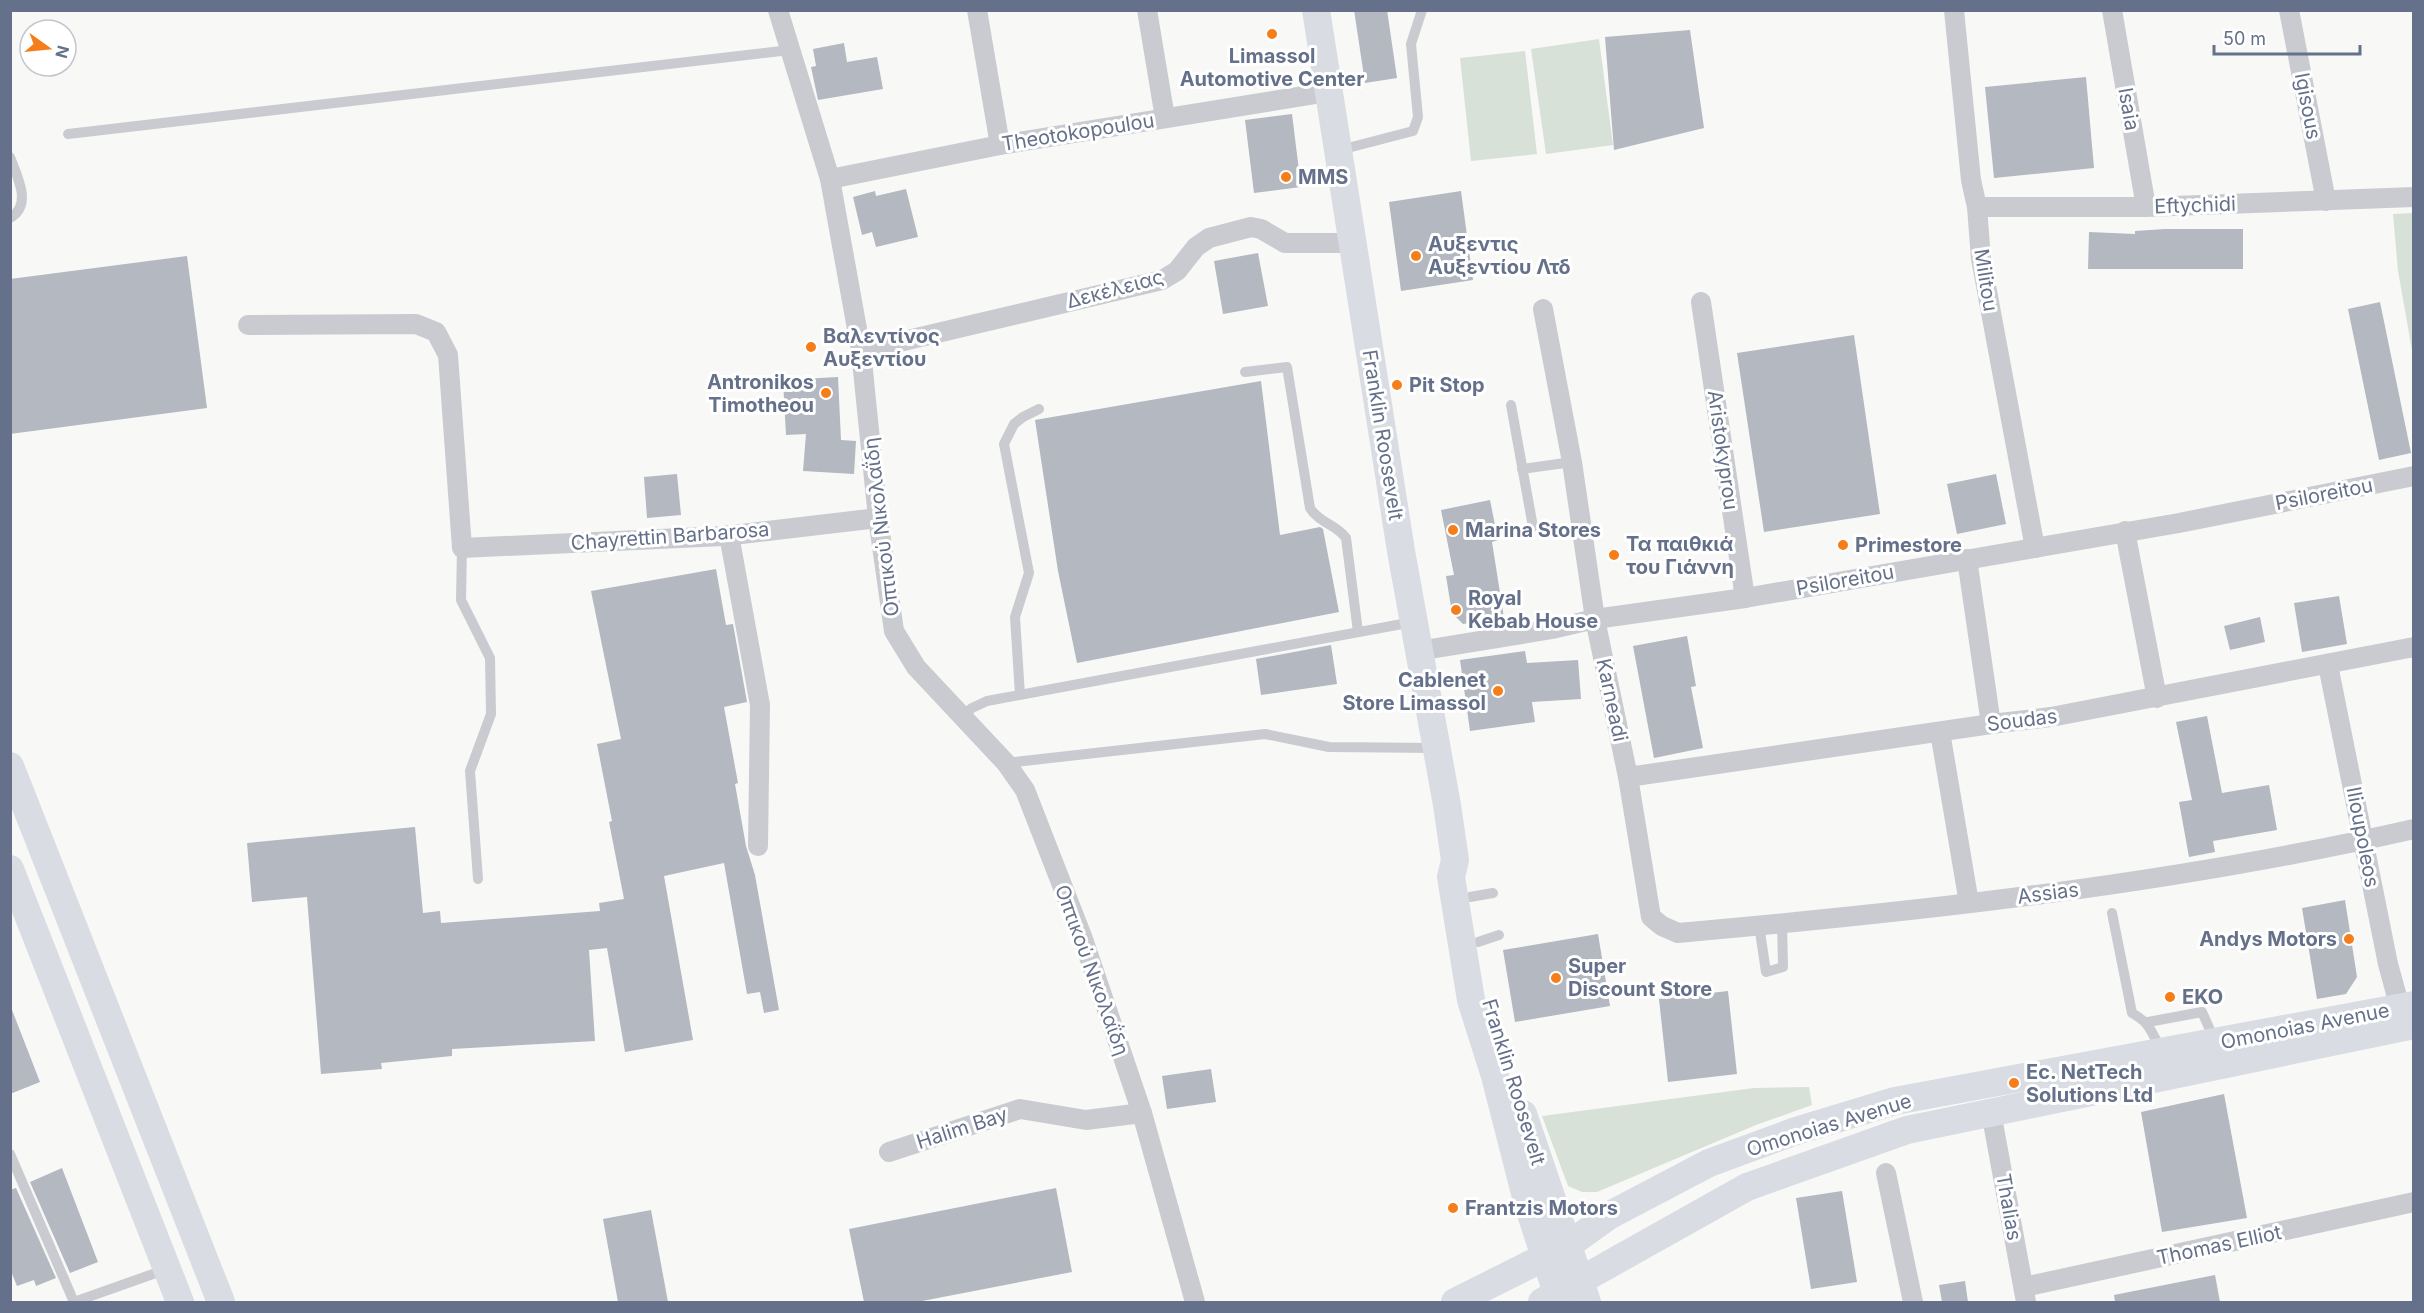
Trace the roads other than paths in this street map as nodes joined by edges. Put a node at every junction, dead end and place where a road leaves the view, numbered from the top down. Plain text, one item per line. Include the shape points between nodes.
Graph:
1 (778, 10) edge
2 (977, 10) edge
3 (1148, 10) edge
4 (1316, 10) edge
5 (1422, 10) edge
6 (1954, 10) edge
7 (2112, 10) edge
8 (2289, 10) edge
9 (789, 50) junction
10 (1328, 92) junction
11 (1165, 118) junction
12 (68, 134) dead end
13 (1000, 145) junction
14 (1337, 151) junction
15 (10, 157) edge
16 (830, 179) junction
17 (2414, 197) edge
18 (2326, 201) junction
19 (1977, 207) junction
20 (2146, 207) junction
21 (10, 218) edge
22 (1354, 243) junction
23 (1701, 302) dead end
24 (1543, 309) dead end
25 (248, 325) dead end
26 (861, 351) junction
27 (1245, 372) dead end
28 (1511, 405) dead end
29 (1039, 409) dead end
30 (1572, 462) junction
31 (1522, 469) junction
32 (2414, 476) edge
33 (878, 518) junction
34 (1533, 527) dead end
35 (2125, 531) junction
36 (729, 535) junction
37 (462, 548) junction
38 (2035, 548) junction
39 (1967, 559) junction
40 (1745, 598) junction
41 (1595, 619) junction
42 (1413, 622) junction
43 (1358, 632) junction
44 (2414, 647) edge
45 (1418, 651) junction
46 (2328, 665) junction
47 (1020, 695) junction
48 (2157, 698) junction
49 (962, 716) junction
50 (1991, 724) junction
51 (1940, 732) junction
52 (1437, 748) junction
53 (1006, 763) junction
54 (10, 766) edge
55 (1628, 777) junction
56 (2414, 829) edge
57 (2365, 840) junction
58 (758, 846) dead end
59 (1455, 860) junction
60 (10, 869) edge
61 (478, 879) dead end
62 (16, 897) edge
63 (1969, 903) junction
64 (2112, 913) dead end
65 (1782, 922) junction
66 (1759, 925) junction
67 (1678, 933) joint
68 (2409, 1013) edge
69 (2148, 1022) junction
70 (2216, 1042) junction
71 (2164, 1053) junction
72 (1991, 1112) junction
73 (1142, 1113) junction
74 (889, 1152) dead end
75 (10, 1154) edge
76 (1886, 1173) dead end
77 (2414, 1202) edge
78 (1556, 1251) junction
79 (168, 1268) junction
80 (2025, 1295) edge
81 (1565, 1297) edge
82 (74, 1302) edge
83 (180, 1302) edge
84 (221, 1302) edge
85 (1195, 1302) edge
86 (1455, 1302) edge
87 (1913, 1302) edge

1 - 9 street, Οπτικού Νικολαΐδη
2 - 13 street
3 - 11 street
4 - 10 main road, Franklin Roosevelt
5 - 14 lane via 1411,45 1418,117 1413,131
6 - 19 street, Militou
7 - 20 street, Isaia
8 - 18 street, Igisous
9 - 12 lane
9 - 16 street, Οπτικού Νικολαΐδη
10 - 11 street, Theotokopoulou
10 - 14 main road, Franklin Roosevelt
11 - 13 street, Theotokopoulou
13 - 16 street, Theotokopoulou
14 - 22 main road, Franklin Roosevelt
15 - 21 lane via 24,199 20,211
16 - 26 street, Οπτικού Νικολαΐδη
17 - 18 street, Eftychidi
18 - 20 street, Eftychidi
19 - 20 street, Eftychidi
19 - 38 street, Militou via 1981,259
22 - 26 street, Δεκέλειας via 1285,243 1251,227 1209,238 1196,247 1177,271 1162,280
22 - 42 main road, Franklin Roosevelt
23 - 40 street, Aristokyprou
24 - 30 street, Karneadi
25 - 37 street via 416,324 436,332 448,355
26 - 33 street, Οπτικού Νικολαΐδη
27 - 43 lane via 1287,367 1310,508 1346,538
28 - 31 lane
29 - 47 lane via 1014,424 1004,444 1029,573 1015,617
30 - 31 lane
30 - 41 street, Karneadi
31 - 34 lane
32 - 35 street, Psiloreitou
33 - 36 street, Chayrettin Barbarosa
33 - 49 street, Οπτικού Νικολαΐδη via 894,631 915,667
35 - 38 street, Psiloreitou
35 - 48 street
36 - 37 street, Chayrettin Barbarosa
36 - 58 street via 760,705
37 - 61 lane via 461,600 490,658 490,714 470,771
38 - 39 street, Psiloreitou
39 - 40 street, Psiloreitou
39 - 50 street
40 - 41 street, Psiloreitou
41 - 45 street, Psiloreitou
41 - 55 street, Karneadi
42 - 43 lane
42 - 45 main road, Franklin Roosevelt
43 - 47 lane
44 - 46 street, Soudas
45 - 52 main road, Franklin Roosevelt
46 - 48 street, Soudas
46 - 57 street, Ilioupoleos
47 - 49 lane via 987,701
48 - 50 street, Soudas
49 - 53 street, Οπτικού Νικολαΐδη
50 - 51 street, Soudas
51 - 55 street, Soudas
51 - 63 street
52 - 53 lane via 1329,747 1265,734
52 - 59 main road, Franklin Roosevelt
53 - 73 street, Οπτικού Νικολαΐδη via 1025,790 1083,939
54 - 84 main road
55 - 67 street, Karneadi via 1638,872 1652,917
56 - 57 street, Assias
57 - 63 street, Assias via 2106,887
57 - 68 street, Ilioupoleos via 2388,964
59 - 78 main road, Franklin Roosevelt via 1451,877 1471,1000 1523,1186
59 - 78 main road, Franklin Roosevelt via 1482,895 1489,939 1486,993 1539,1167
60 - 62 main road
62 - 79 main road
63 - 65 street, Assias
64 - 69 lane via 2132,1013
65 - 66 street, Assias
65 - 66 lane via 1783,967 1766,972
66 - 67 street, Assias
68 - 70 main road, Omonoias Avenue
68 - 72 main road, Omonoias Avenue
69 - 70 lane via 2202,1012
69 - 71 lane
70 - 71 main road, Omonoias Avenue
71 - 78 main road, Omonoias Avenue via 1895,1101 1796,1131 1709,1163 1610,1215
72 - 80 street, Thalias
72 - 81 main road, Omonoias Avenue via 1907,1130 1748,1187
73 - 74 street, Halim Bay via 1086,1120 1020,1109
73 - 85 street, Οπτικού Νικολαΐδη
75 - 82 lane
76 - 87 street
77 - 80 street, Thomas Elliot
78 - 81 main road, Franklin Roosevelt
78 - 86 main road, Omonoias Avenue
79 - 82 lane
79 - 83 main road

